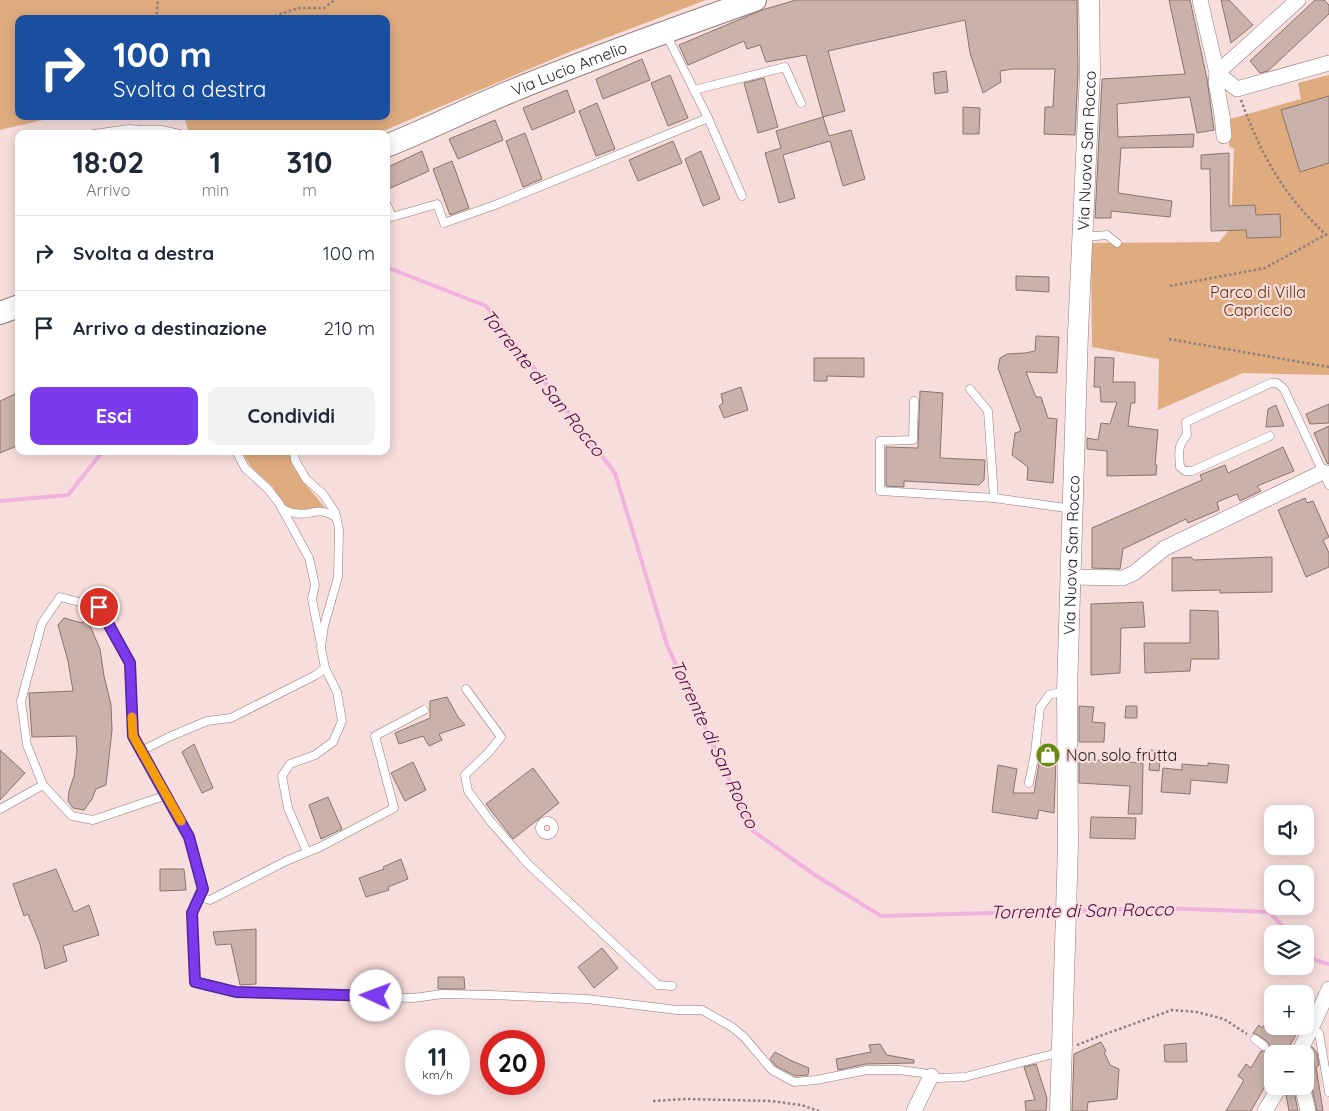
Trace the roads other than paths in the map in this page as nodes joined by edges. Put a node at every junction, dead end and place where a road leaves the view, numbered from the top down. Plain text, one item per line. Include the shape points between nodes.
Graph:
1 (755, 0) edge
2 (1089, 0) edge
3 (1200, 0) edge
4 (1298, 0) edge
5 (665, 32) junction
6 (1329, 63) edge
7 (1217, 73) junction
8 (694, 90) junction
9 (801, 103) dead end
10 (708, 118) junction
11 (1224, 136) dead end
12 (390, 144) edge
13 (742, 196) dead end
14 (390, 212) edge
15 (1082, 237) junction
16 (1117, 243) dead end
17 (15, 308) edge
18 (0, 314) edge
19 (970, 389) dead end
20 (914, 401) dead end
21 (1270, 436) dead end
22 (238, 455) edge
23 (294, 455) edge
24 (1327, 477) edge
25 (994, 498) junction
26 (283, 509) junction
27 (1073, 509) junction
28 (336, 517) junction
29 (1071, 577) junction
30 (322, 647) junction
31 (325, 668) junction
32 (466, 689) dead end
33 (1067, 691) junction
34 (424, 710) dead end
35 (141, 751) junction
36 (1029, 783) dead end
37 (43, 785) junction
38 (167, 795) junction
39 (0, 809) edge
40 (308, 852) junction
41 (199, 897) junction
42 (672, 986) dead end
43 (1329, 989) edge
44 (1315, 1031) junction
45 (1255, 1039) road end
46 (1305, 1045) edge
47 (1264, 1046) dead end
48 (1063, 1051) junction
49 (931, 1076) junction
50 (1329, 1092) edge
51 (1274, 1095) edge
52 (1304, 1095) edge
53 (914, 1111) edge
54 (1060, 1111) edge
55 (1264, 1111) edge
56 (1308, 1111) edge

1 - 5 main road, Via Lucio Amelio
2 - 15 main road, Via Nuova San Rocco via 1090,72
3 - 7 street
4 - 7 street
5 - 8 lane
5 - 12 main road, Via Lucio Amelio via 510,92
6 - 7 street via 1237,89
7 - 11 street
8 - 9 lane via 785,67
8 - 10 lane
10 - 13 lane
10 - 14 lane via 444,223 437,204 392,217
15 - 16 lane via 1107,235
15 - 27 main road, Via Nuova San Rocco
17 - 18 main road
19 - 25 lane via 988,411
20 - 25 lane via 913,440 880,441 880,492
21 - 24 lane via 1192,471 1184,471 1180,467 1179,448 1187,435 1186,422 1277,383 1284,388
22 - 26 lane via 245,468 267,488
23 - 28 lane via 306,479 323,494
24 - 29 street via 1165,548 1123,578
25 - 27 lane
26 - 28 lane via 296,514 318,511
26 - 30 lane via 309,558 315,585 312,599 315,621
27 - 29 main road, Via Nuova San Rocco
28 - 30 lane via 339,529 338,577 324,626
29 - 33 main road, Via Nuova San Rocco
30 - 31 lane
31 - 35 lane via 231,718 207,721
31 - 40 lane via 337,692 342,721 333,742 314,755 290,764 282,776 288,808
32 - 42 lane via 501,736 490,752 465,775 468,791 528,864 658,985
33 - 36 lane via 1049,695 1040,708
33 - 48 main road, Via Nuova San Rocco via 1068,845
34 - 40 lane via 374,736 394,808
35 - 37 lane via 133,736 130,663 99,607 60,597 42,623 21,701 27,745
35 - 38 lane
37 - 38 lane via 72,816 93,820
37 - 39 lane
38 - 41 lane via 189,837 203,889
40 - 41 lane via 210,900
41 - 49 lane via 192,913 195,982 236,992 414,998 442,994 489,995 587,999 702,1010 744,1037 772,1070 794,1082 867,1070 899,1070
43 - 44 street
44 - 46 street
44 - 50 lane
45 - 47 lane
48 - 49 lane via 965,1077
48 - 54 main road, Via Nuova San Rocco
49 - 53 street
51 - 55 street
52 - 56 street

